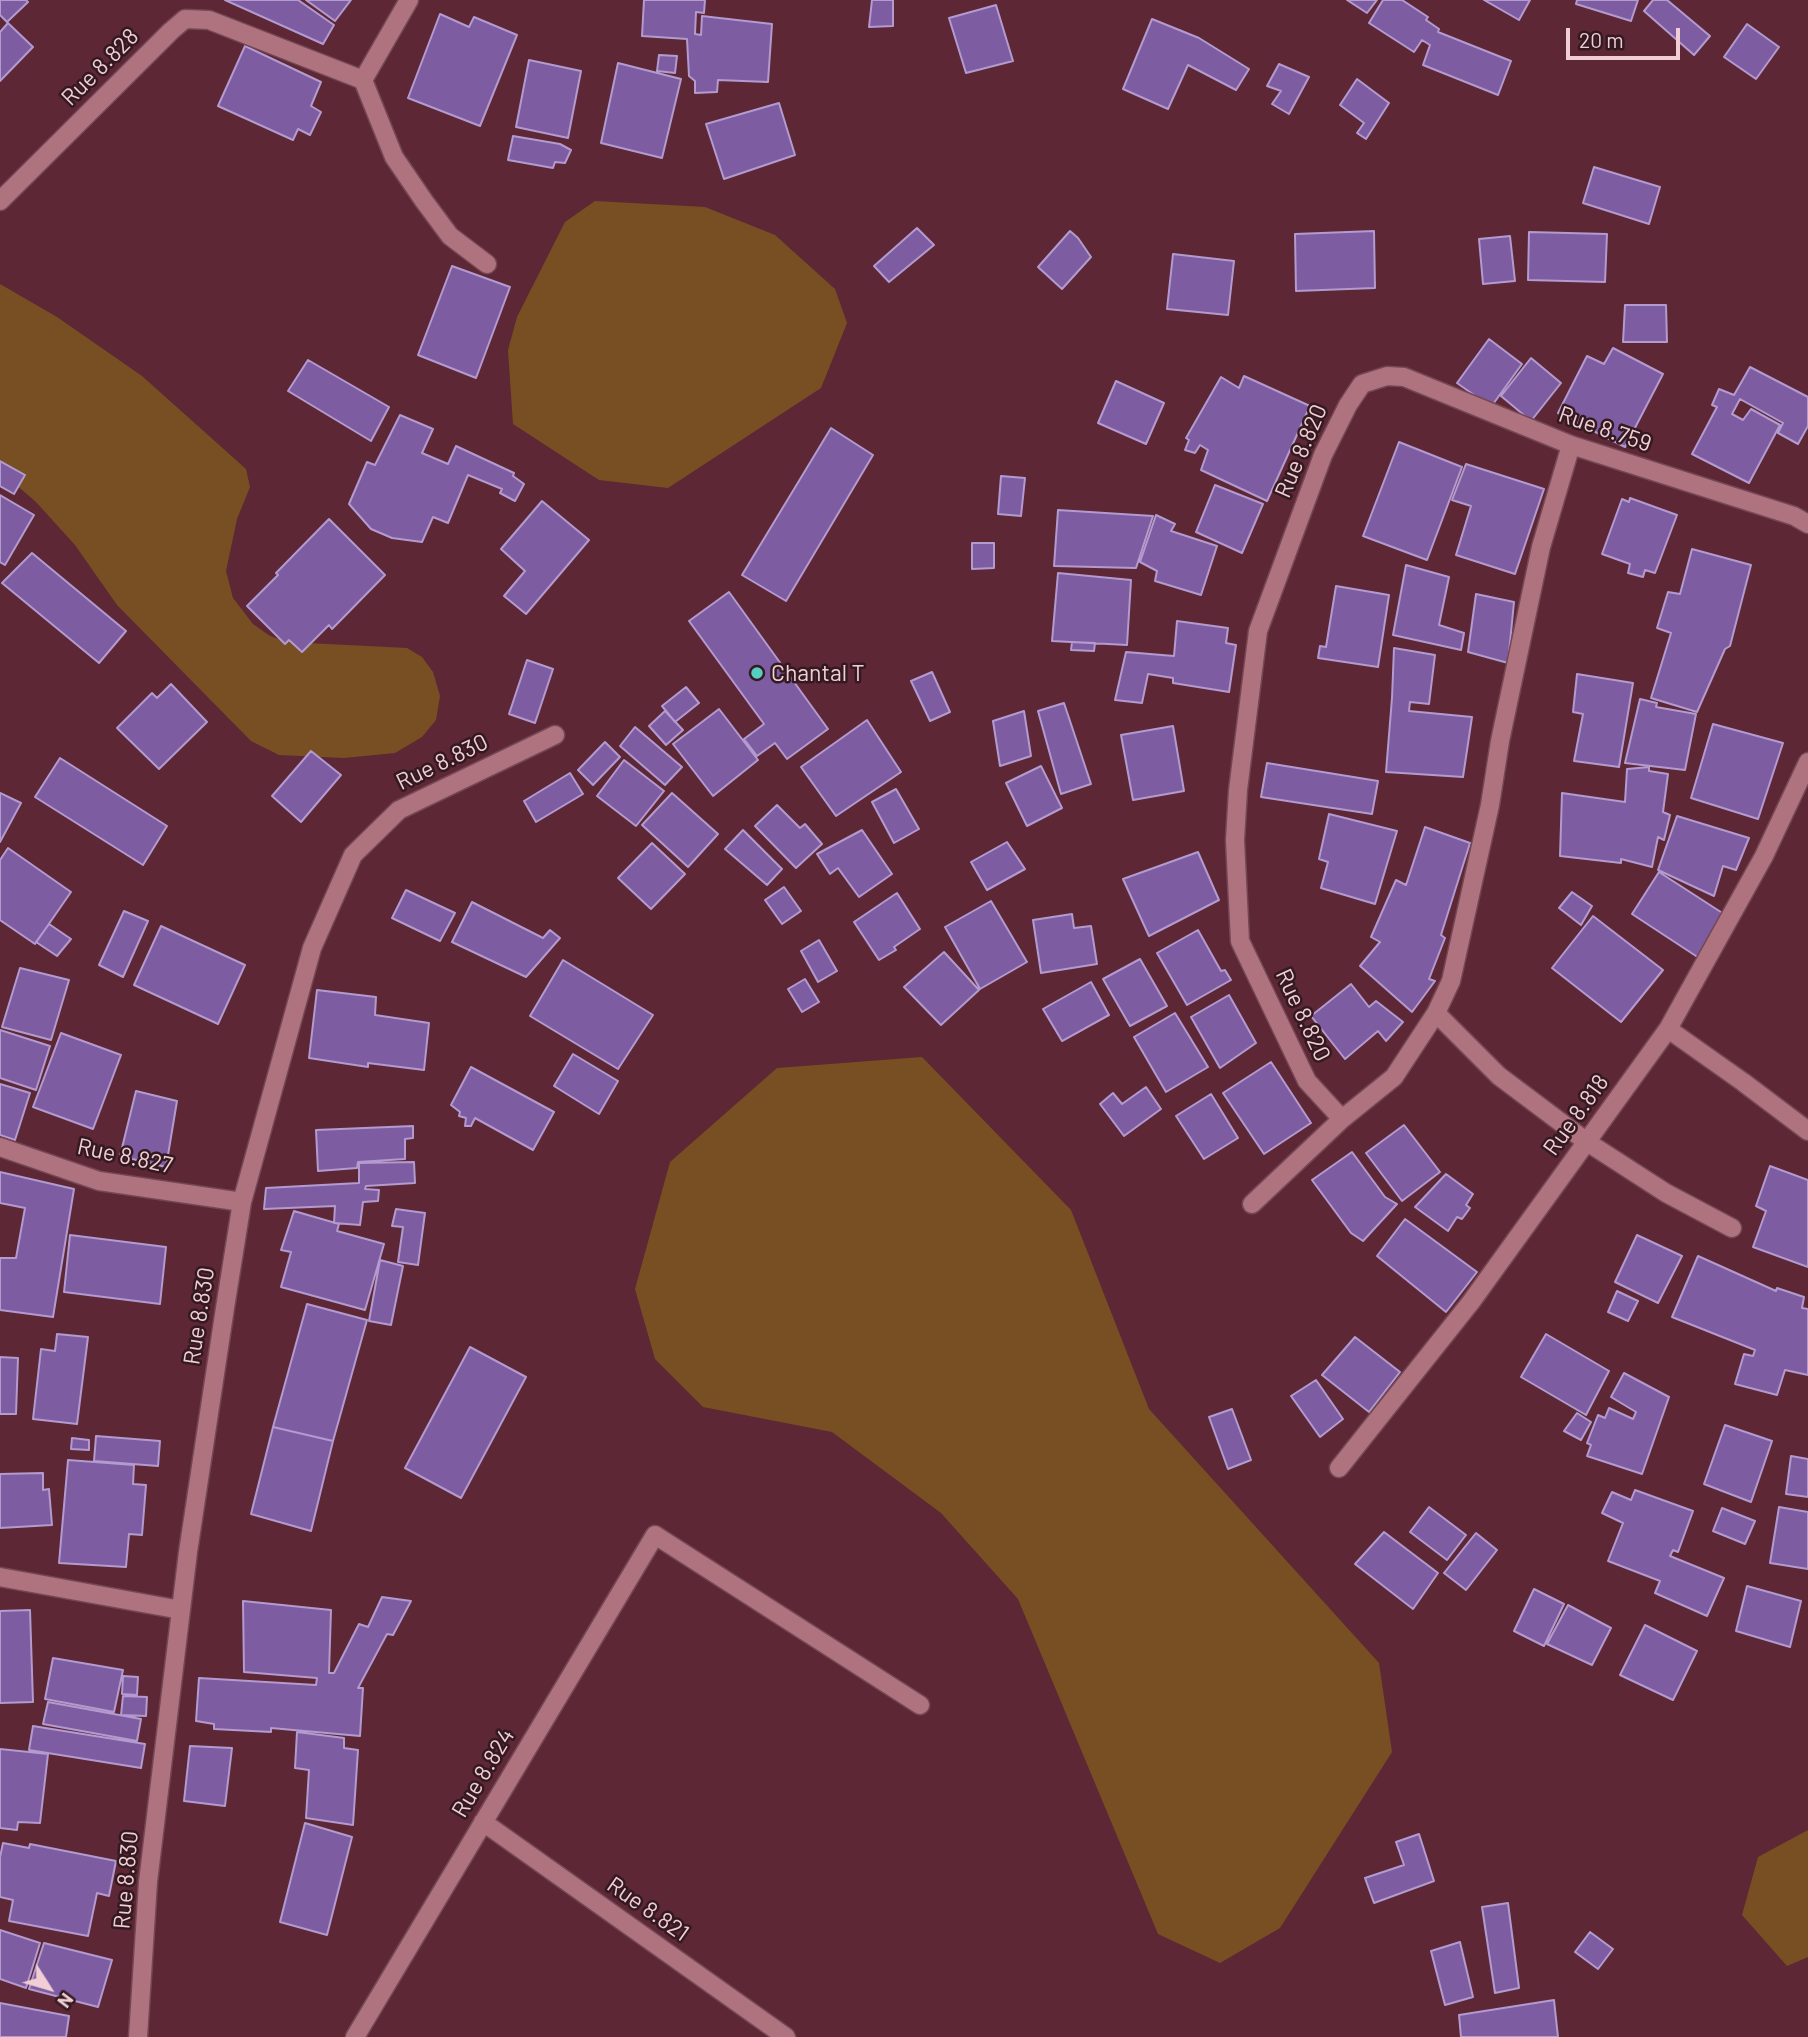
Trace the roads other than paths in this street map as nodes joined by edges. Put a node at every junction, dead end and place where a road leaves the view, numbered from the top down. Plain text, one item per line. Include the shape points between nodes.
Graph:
1 (409, 0) edge
2 (363, 80) junction
3 (0, 201) edge
4 (487, 264) dead end
5 (1387, 376) joint
6 (1571, 445) junction
7 (1808, 524) edge
8 (555, 734) dead end
9 (1808, 762) edge
10 (1436, 1013) junction
11 (1668, 1029) junction
12 (1342, 1119) junction
13 (1808, 1131) edge
14 (1587, 1142) junction
15 (0, 1147) edge
16 (242, 1202) junction
17 (1252, 1204) dead end
18 (1732, 1228) dead end
19 (1339, 1468) dead end
20 (0, 1577) edge
21 (181, 1610) junction
22 (920, 1704) dead end
23 (482, 1822) junction
24 (138, 2037) edge
25 (355, 2037) edge
26 (786, 2037) edge

1 - 2 street
2 - 3 street, Rue 8.828 via 209,20 186,19
2 - 4 street via 394,157 416,190 450,236
5 - 6 street, Rue 8.759 via 1404,377
5 - 12 street, Rue 8.820 via 1362,384 1348,405 1323,455 1258,631 1238,790 1235,840 1240,941 1307,1081
6 - 7 street, Rue 8.759
6 - 10 street via 1541,547 1451,981
8 - 16 street, Rue 8.830 via 399,810 353,855 312,948
9 - 11 street, Rue 8.818 via 1764,856
10 - 12 street via 1394,1077
10 - 14 street via 1499,1076
11 - 13 street
11 - 14 street, Rue 8.818
12 - 17 street
14 - 18 street via 1666,1193
14 - 19 street, Rue 8.818 via 1471,1302
15 - 16 street, Rue 8.827 via 99,1181
16 - 21 street, Rue 8.830
20 - 21 street
21 - 24 street, Rue 8.830 via 148,1882
22 - 23 street, Rue 8.824 via 655,1535
23 - 25 street, Rue 8.824
23 - 26 street, Rue 8.821

